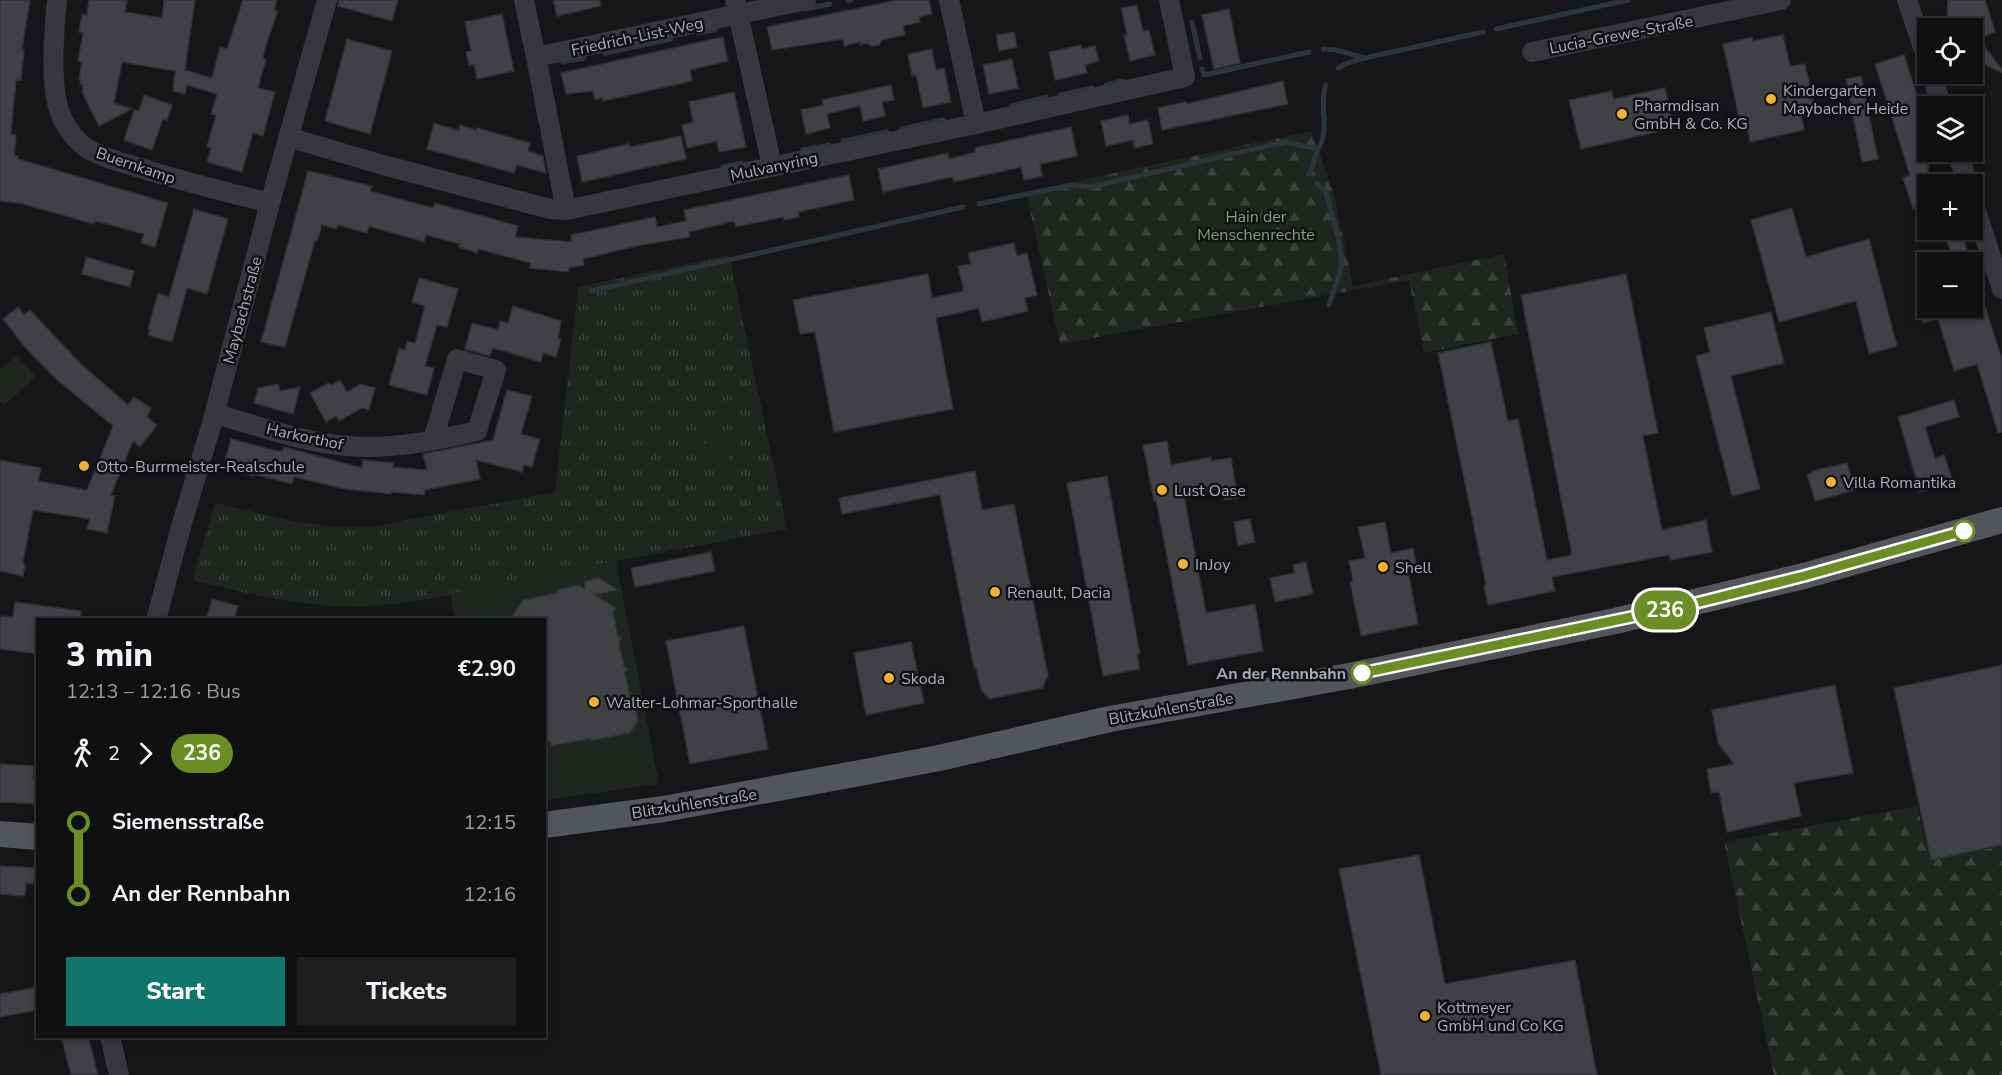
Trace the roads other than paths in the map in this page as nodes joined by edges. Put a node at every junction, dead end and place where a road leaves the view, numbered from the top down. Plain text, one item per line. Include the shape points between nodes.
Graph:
1 (57, 0) edge
2 (327, 0) edge
3 (524, 0) edge
4 (806, 0) edge
5 (949, 0) edge
6 (1168, 0) edge
7 (1781, 0) edge
8 (1907, 0) edge
9 (737, 7) edge
10 (1917, 30) edge
11 (1532, 52) dead end
12 (536, 57) junction
13 (976, 124) junction
14 (288, 137) junction
15 (772, 166) junction
16 (270, 203) junction
17 (566, 210) junction
18 (1983, 232) edge
19 (2002, 289) edge
20 (215, 414) junction
21 (433, 440) dead end
22 (2002, 520) edge
23 (157, 618) edge
24 (546, 825) edge
25 (0, 834) edge
26 (36, 837) edge
27 (110, 1038) edge
28 (119, 1075) edge

1 - 16 street, Buernkamp via 54,54 58,109 69,130 85,147 170,177
2 - 14 street, Maybachstraße
3 - 12 street
4 - 9 street, Friedrich-List-Weg
5 - 13 street
6 - 13 street, Mulvanyring via 1185,77
7 - 11 street, Lucia-Grewe-Straße
8 - 10 street
9 - 12 street, Friedrich-List-Weg
9 - 15 street
12 - 17 street
13 - 15 street, Mulvanyring
14 - 16 street, Maybachstraße
14 - 17 street, Mulvanyring via 550,209
15 - 17 street, Mulvanyring
16 - 20 street, Maybachstraße
18 - 19 street
20 - 21 street, Harkorthof via 302,438 350,446
20 - 23 street, Maybachstraße
22 - 24 main road, Blitzkuhlenstraße via 1804,576 1592,626 1349,676 1110,719 939,758 664,809
25 - 26 main road
27 - 28 street

